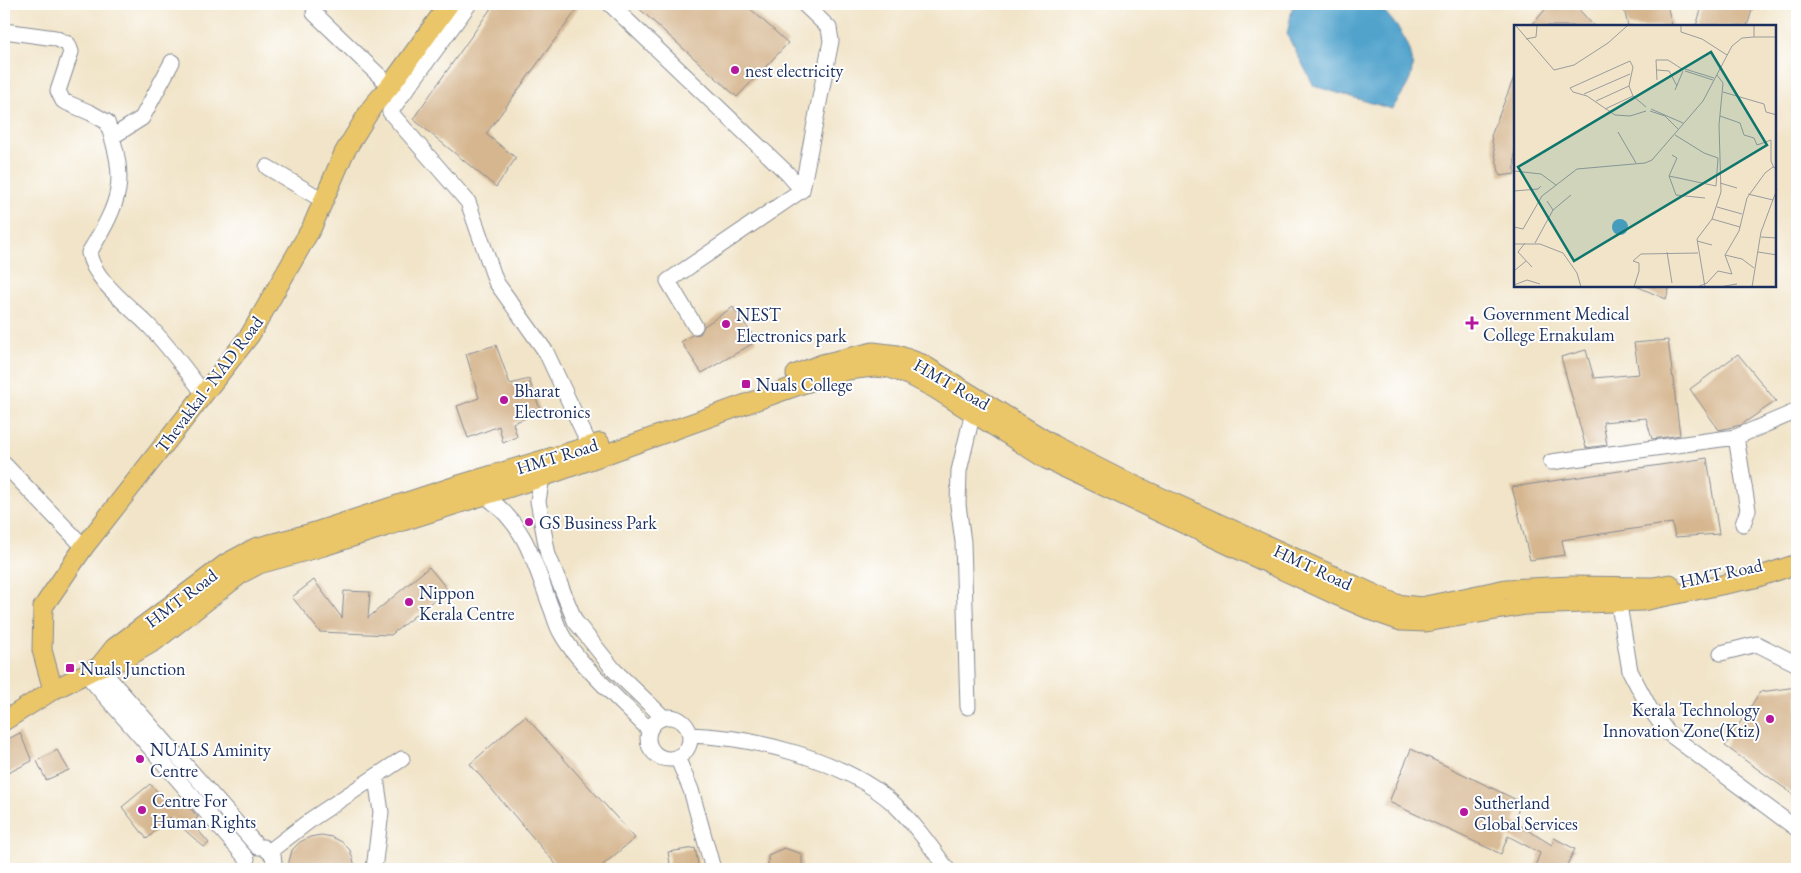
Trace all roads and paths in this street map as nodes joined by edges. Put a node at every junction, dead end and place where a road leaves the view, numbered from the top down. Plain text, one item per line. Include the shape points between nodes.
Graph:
1 (449, 4) edge
2 (469, 4) edge
3 (610, 4) edge
4 (804, 4) edge
5 (314, 13) dead end
6 (4, 31) edge
7 (172, 62) dead end
8 (390, 86) junction
9 (112, 138) junction
10 (267, 167) dead end
11 (802, 190) junction
12 (324, 201) junction
13 (695, 326) dead end
14 (873, 360) junction
15 (204, 394) junction
16 (1797, 410) edge
17 (973, 412) junction
18 (1736, 437) junction
19 (590, 446) junction
20 (1551, 462) dead end
21 (4, 464) edge
22 (542, 477) junction
23 (484, 495) junction
24 (1743, 524) dead end
25 (84, 546) junction
26 (1797, 554) edge
27 (1797, 564) edge
28 (1694, 585) junction
29 (1617, 595) junction
30 (1721, 653) dead end
31 (1797, 664) edge
32 (92, 671) junction
33 (53, 690) junction
34 (968, 708) dead end
35 (663, 717) junction
36 (4, 721) edge
37 (649, 730) junction
38 (690, 735) junction
39 (677, 758) junction
40 (402, 759) dead end
41 (376, 778) junction
42 (1797, 829) edge
43 (264, 849) junction
44 (249, 864) edge
45 (271, 869) edge
46 (374, 869) edge
47 (713, 869) edge
48 (947, 869) edge

1 - 8 main road, Thevakkal - NAD Road
2 - 19 street via 390,112 468,202 496,282 546,352
3 - 11 street
4 - 11 street via 829,28 831,41
5 - 8 street
6 - 9 street via 40,35 68,44 71,52 58,90 63,101 106,122
7 - 9 street via 142,118
8 - 12 main road, Thevakkal - NAD Road via 372,107 344,153
9 - 15 street via 119,165 119,192 111,217 89,253 91,264 174,355
10 - 12 street
11 - 13 street via 668,281
12 - 15 main road, Thevakkal - NAD Road via 250,335
14 - 17 main road, HMT Road via 911,376
14 - 19 main road, HMT Road via 822,364 655,426
14 - 22 main road, HMT Road
14 - 29 main road, HMT Road via 897,355 922,364 1053,445 1116,477 1396,604 1421,606 1506,589 1571,586
15 - 25 main road, Thevakkal - NAD Road
16 - 18 street
17 - 29 main road, HMT Road via 1046,459 1336,595 1401,621 1426,622 1526,605
17 - 34 street via 959,470 958,506 963,542
18 - 20 street
18 - 24 street via 1748,510
19 - 32 main road, HMT Road via 255,548 227,563 114,648
21 - 25 street
22 - 23 main road, HMT Road
22 - 35 street via 538,501 546,547 575,621 614,670
23 - 32 main road, HMT Road via 259,564 242,573 155,641 124,659
23 - 37 street via 520,529 561,634 585,664
25 - 33 main road, Thevakkal - NAD Road via 43,607 42,650
26 - 28 main road, HMT Road
27 - 28 main road, HMT Road via 1755,578
28 - 29 main road, HMT Road via 1643,600
29 - 42 street via 1630,671 1650,709 1668,733
30 - 31 street via 1757,644
32 - 33 main road, HMT Road
32 - 43 street
32 - 44 street
33 - 36 main road, HMT Road
35 - 37 street
35 - 38 street via 678,718
37 - 39 street via 648,744 657,755
38 - 39 street via 688,748
38 - 48 street via 710,735 779,748 823,763 861,781 894,804
39 - 47 street via 691,790
40 - 41 street
41 - 43 street
41 - 46 street via 381,812
43 - 44 street via 251,851
43 - 45 street via 274,859

